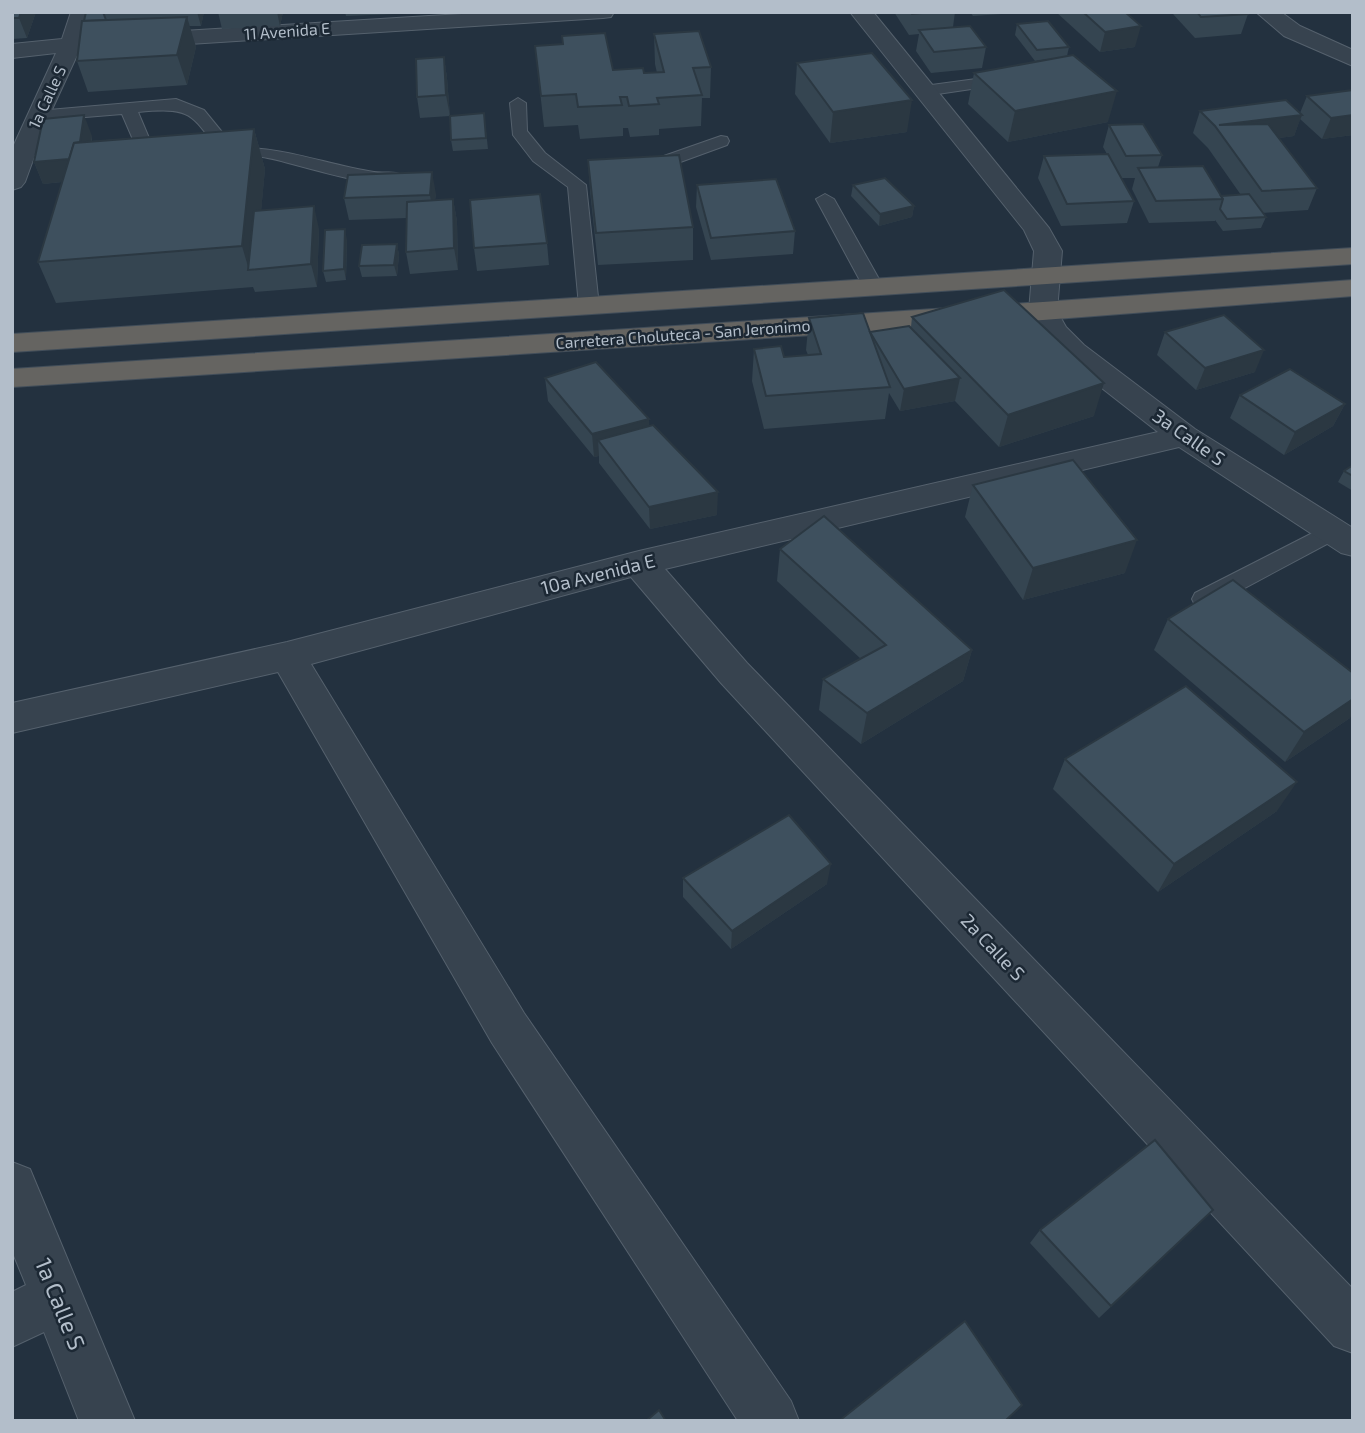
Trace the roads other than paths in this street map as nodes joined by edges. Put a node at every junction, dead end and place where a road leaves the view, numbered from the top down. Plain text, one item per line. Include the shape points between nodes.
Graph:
1 (82, 12) edge
2 (603, 12) edge
3 (861, 12) edge
4 (1267, 12) edge
5 (442, 17) edge
6 (1333, 23) dead end
7 (71, 45) junction
8 (12, 51) edge
9 (1351, 57) edge
10 (1020, 78) edge
11 (925, 91) junction
12 (518, 103) dead end
13 (129, 107) junction
14 (37, 116) junction
15 (720, 141) dead end
16 (230, 153) junction
17 (209, 160) edge
18 (180, 167) edge
19 (627, 174) edge
20 (411, 178) edge
21 (12, 182) edge
22 (825, 199) dead end
23 (1353, 256) edge
24 (1047, 277) junction
25 (874, 288) junction
26 (1353, 288) edge
27 (589, 306) junction
28 (1043, 311) junction
29 (12, 343) edge
30 (12, 378) edge
31 (1184, 436) junction
32 (1342, 538) edge
33 (639, 563) junction
34 (1183, 611) edge
35 (287, 656) junction
36 (12, 718) edge
37 (12, 1187) edge
38 (57, 1297) junction
39 (12, 1321) edge
40 (1353, 1327) edge
41 (107, 1421) edge
42 (771, 1421) edge

1 - 7 street, 1a Calle S
2 - 5 street, 11 Avenida E
3 - 11 street
4 - 9 street via 1292,32
5 - 7 street, 11 Avenida E
6 - 9 street
7 - 8 street, 11 Avenida E
7 - 14 street, 1a Calle S
10 - 11 lane
11 - 24 street via 1037,229 1048,251
12 - 27 lane via 520,131 538,157 583,183
13 - 14 lane
13 - 16 lane via 176,104 198,113
13 - 18 lane via 150,161
14 - 21 street, 1a Calle S
15 - 19 lane
16 - 17 lane
16 - 20 lane via 262,152 376,178
22 - 25 lane
23 - 24 highway, Carretera Choluteca - San Jeronimo
24 - 25 highway, Carretera Choluteca - San Jeronimo
24 - 28 street
25 - 27 highway, Carretera Choluteca - San Jeronimo
26 - 28 highway, Carretera Choluteca - San Jeronimo
27 - 29 highway, Carretera Choluteca - San Jeronimo
28 - 30 highway, Carretera Choluteca - San Jeronimo
28 - 31 street, 3a Calle S via 1053,331 1073,351
31 - 32 street, 3a Calle S
31 - 33 street, 10a Avenida E
32 - 34 lane
33 - 35 street, 10a Avenida E
33 - 40 street, 2a Calle S via 744,683
35 - 36 street, 10a Avenida E
35 - 42 street via 508,1028
37 - 38 street, 1a Calle S
38 - 39 street
38 - 41 street, 1a Calle S

